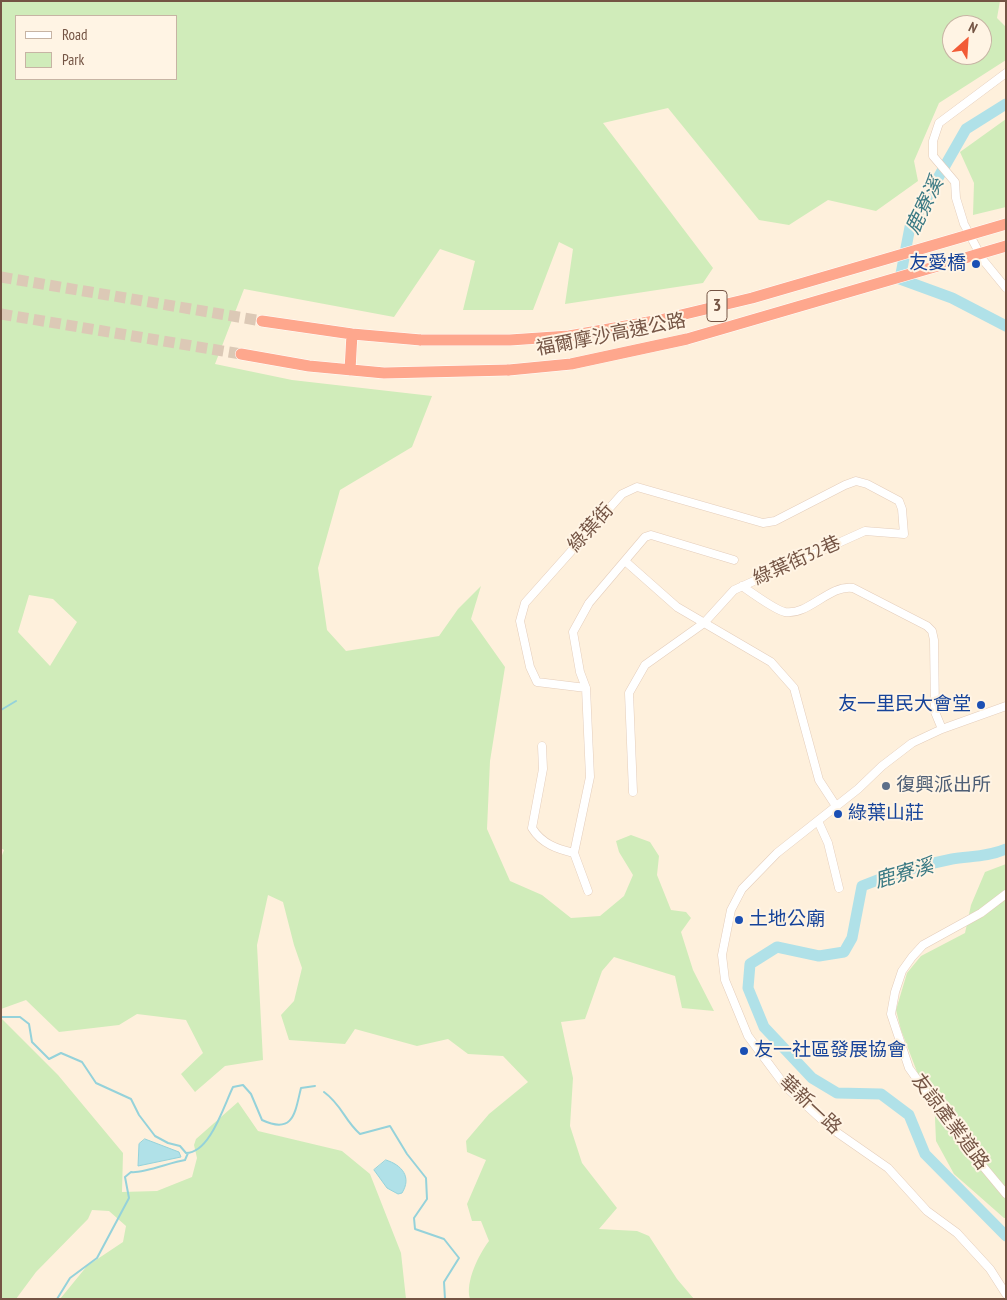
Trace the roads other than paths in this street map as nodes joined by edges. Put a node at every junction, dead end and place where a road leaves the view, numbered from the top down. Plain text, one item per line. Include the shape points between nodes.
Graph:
1 (1006, 74) edge
2 (1006, 224) edge
3 (1006, 246) edge
4 (1006, 288) edge
5 (262, 321) tunnel mouth
6 (352, 334) junction
7 (242, 354) tunnel mouth
8 (350, 370) junction
9 (904, 534) joint
10 (734, 560) dead end
11 (625, 561) junction
12 (742, 586) junction
13 (704, 623) junction
14 (586, 688) junction
15 (1006, 706) edge
16 (942, 729) junction
17 (542, 746) dead end
18 (633, 792) dead end
19 (836, 806) junction
20 (818, 821) junction
21 (574, 853) junction
22 (839, 888) dead end
23 (588, 891) dead end
24 (1006, 894) edge
25 (1006, 1194) edge
26 (1006, 1294) edge

1 - 4 street via 939,123 933,141 933,156 955,182 964,224 983,260
2 - 6 highway, 福爾摩沙高速公路 / 3, bridge via 752,298 650,322 569,336 421,340
3 - 8 highway, 福爾摩沙高速公路 / 3, bridge via 688,339 571,364 426,373
5 - 6 highway, 福爾摩沙高速公路 / 3
6 - 8 highway
7 - 8 highway, 福爾摩沙高速公路 / 3
9 - 12 street, 綠葉街32巷 via 865,531
9 - 14 street, 綠葉街 via 899,501 856,481 775,521 763,523 637,487 622,494 524,603 520,621 536,682
10 - 11 street via 651,535 645,537
11 - 13 street via 677,607
11 - 14 street via 589,603 573,632
12 - 13 street, 綠葉街32巷 via 734,590
12 - 16 street via 785,612 798,610 844,587 853,588 927,626 934,640 935,712
13 - 18 street, 綠葉街32巷 via 644,665 629,693
13 - 19 street via 771,662 794,688 819,780
14 - 21 street via 590,777
15 - 16 street, 華新一路
16 - 19 street, 華新一路 via 898,753
17 - 21 street via 543,769 532,828 554,848
19 - 20 street, 華新一路
20 - 22 street via 828,843
20 - 26 street, 華新一路 via 756,873 742,889 731,910 722,955 732,1000 748,1036 791,1092 832,1128 888,1168 927,1211 977,1253
21 - 23 street
24 - 25 street, 友諒產業道路 via 981,913 923,945 900,978 891,1014 909,1068 956,1134

